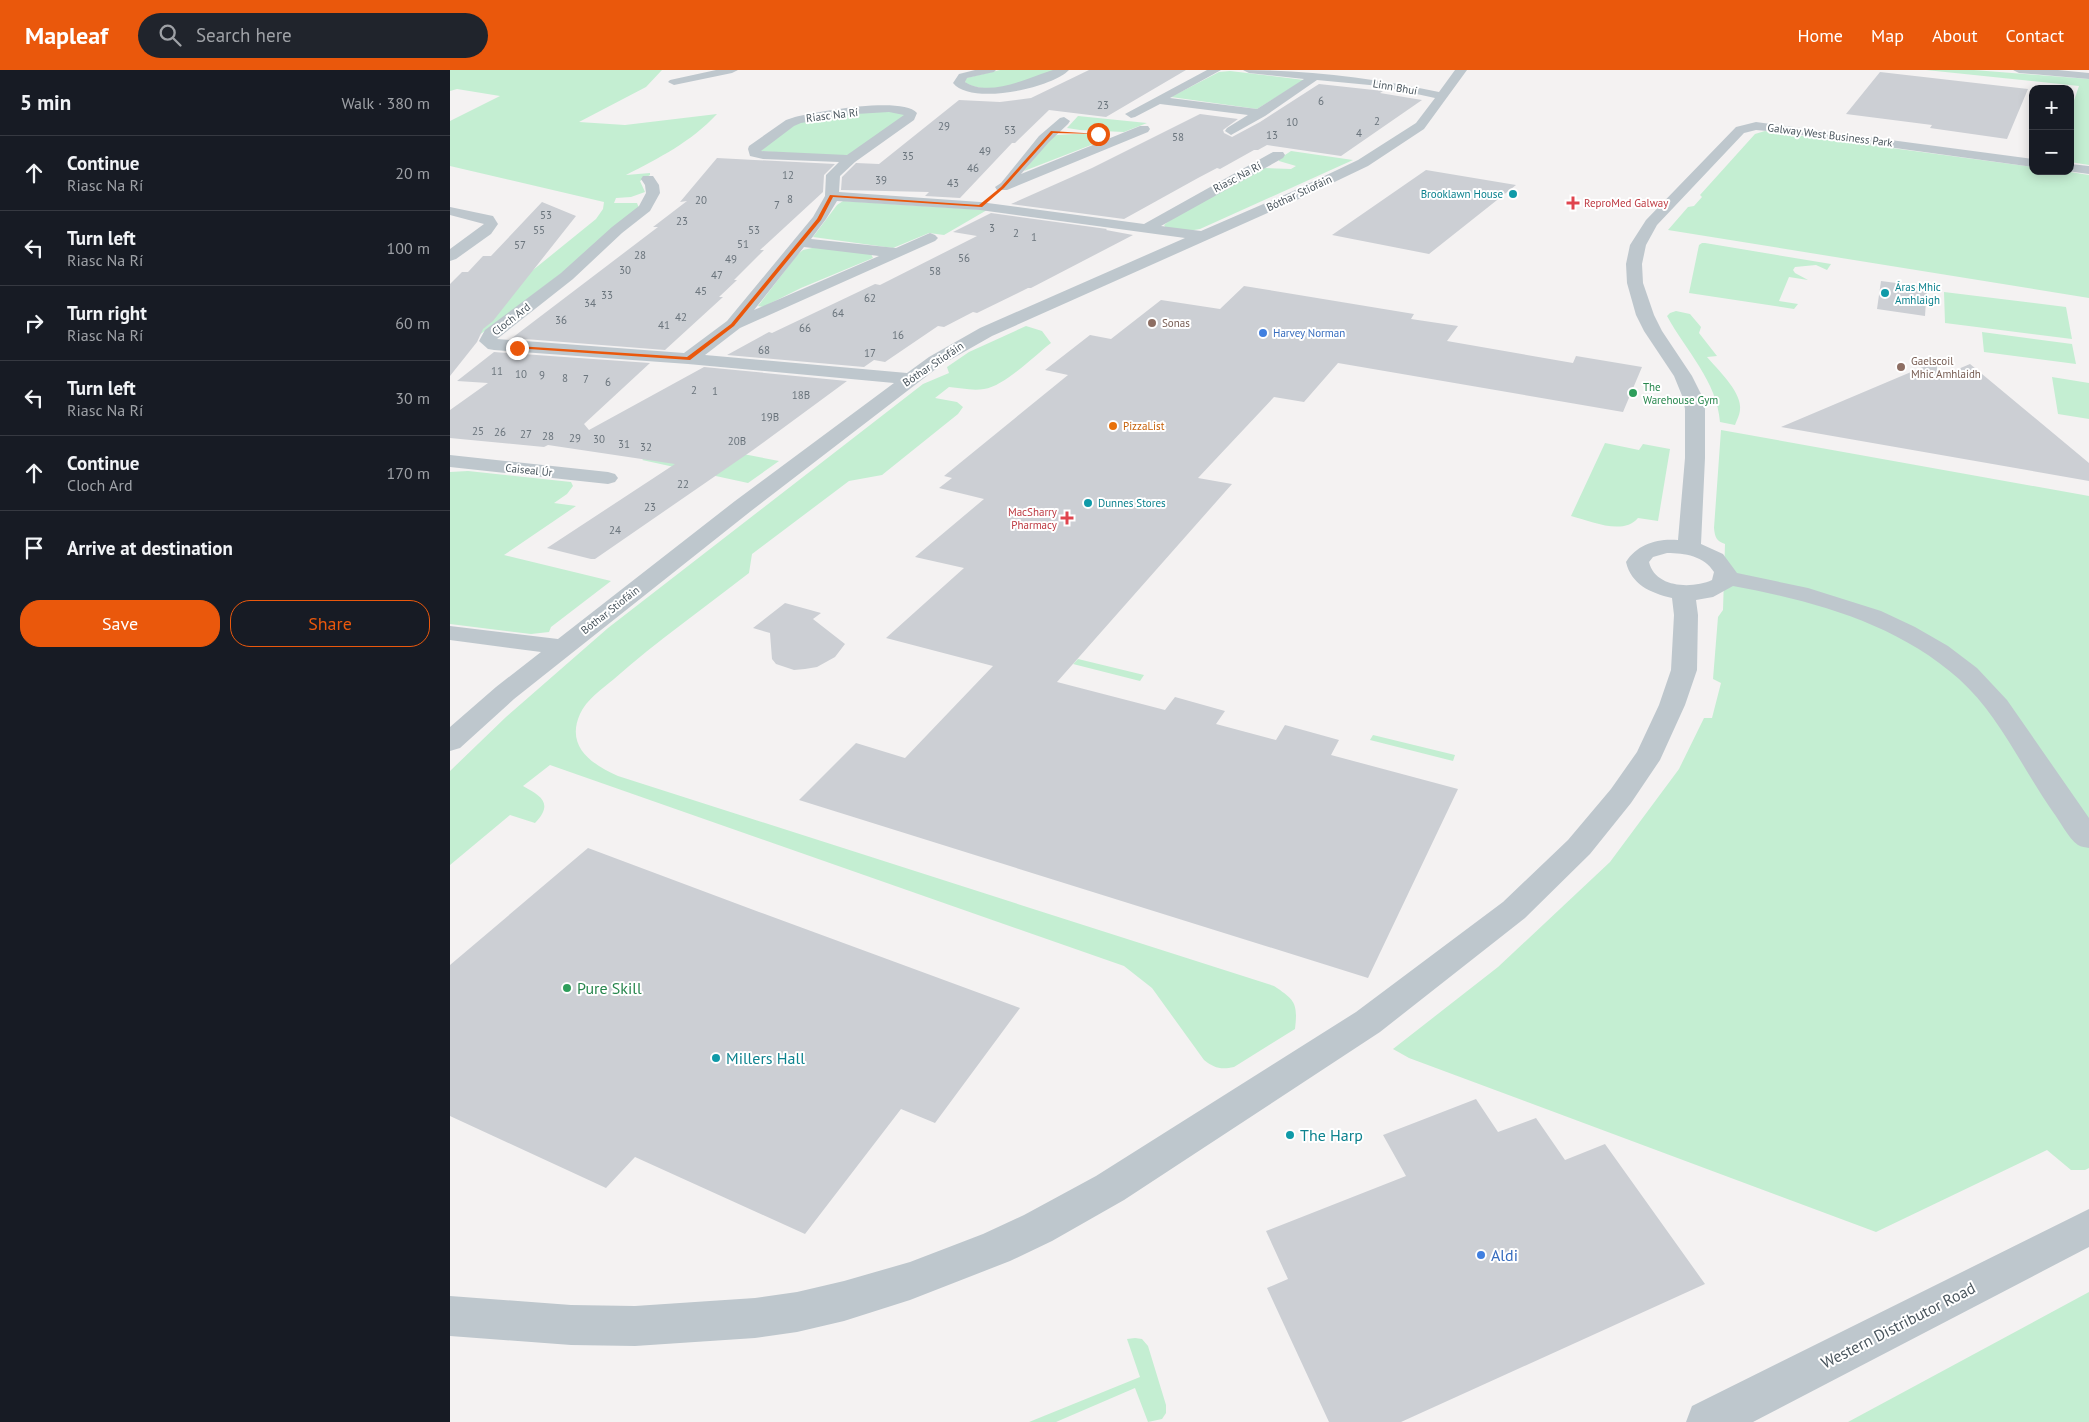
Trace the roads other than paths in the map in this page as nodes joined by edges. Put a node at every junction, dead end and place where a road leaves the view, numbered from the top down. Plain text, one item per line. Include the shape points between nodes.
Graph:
1 (732, 70) edge
2 (990, 70) edge
3 (1063, 70) edge
4 (1215, 70) edge
5 (1248, 70) edge
6 (1461, 70) edge
7 (2018, 70) edge
8 (2085, 70) edge
9 (2089, 75) edge
10 (1316, 76) junction
11 (674, 82) dead end
12 (1443, 96) junction
13 (1158, 100) junction
14 (1261, 113) junction
15 (1131, 114) dead end
16 (1067, 127) dead end
17 (1144, 129) dead end
18 (1231, 131) dead end
19 (1098, 134) dead end
20 (1126, 136) junction
21 (1278, 155) dead end
22 (850, 159) junction
23 (2029, 162) edge
24 (2074, 168) edge
25 (2089, 170) edge
26 (648, 179) dead end
27 (1002, 188) junction
28 (832, 196) junction
29 (980, 206) junction
30 (450, 211) edge
31 (1145, 229) junction
32 (1201, 236) junction
33 (930, 238) dead end
34 (801, 242) junction
35 (898, 252) junction
36 (450, 256) edge
37 (732, 325) junction
38 (688, 359) junction
39 (909, 379) junction
40 (450, 461) edge
41 (608, 478) dead end
42 (1689, 548) junction
43 (1726, 578) junction
44 (1683, 593) junction
45 (450, 633) edge
46 (562, 647) junction
47 (450, 742) edge
48 (2089, 838) edge
49 (2089, 1227) edge
50 (450, 1316) edge
51 (1708, 1422) edge

1 - 11 street
2 - 3 street via 963,76 959,83 972,89 1007,90
4 - 13 street
5 - 10 street, Linn Bhuí
6 - 12 street, Bóthar Stiofáin
7 - 9 street
8 - 9 street
10 - 12 street, Linn Bhuí via 1380,83
10 - 14 street
12 - 32 street, Bóthar Stiofáin via 1412,133 1363,163
13 - 14 street
13 - 15 street
14 - 18 street
16 - 27 street via 1052,132
17 - 20 street
19 - 20 street
20 - 27 street
21 - 31 street, Riasc Na Rí
22 - 22 street, Riasc Na Rí via 910,117 911,113 883,109 795,120 754,150 763,155
22 - 28 street, Riasc Na Rí via 832,175
23 - 42 street, Galway West Business Park via 1779,128 1746,128 1740,130 1651,223 1638,245 1633,271 1645,315 1693,398 1695,458
24 - 25 street
26 - 38 street, Cloch Ard via 653,193 645,208 567,276 491,334 488,341 517,348
27 - 29 street
28 - 29 street
28 - 34 street, Riasc Na Rí
29 - 31 street
30 - 36 street via 488,219 491,224
31 - 32 street
32 - 39 street, Bóthar Stiofáin via 986,332
33 - 35 street
34 - 35 street
34 - 37 street
35 - 37 street
37 - 38 street
38 - 39 street, Cloch Ard
39 - 46 street, Bóthar Stiofáin
40 - 41 street, Caiseal Úr
42 - 43 street via 1717,560 1723,566
42 - 44 street via 1655,548 1639,556 1636,563 1637,571 1644,579
43 - 44 street via 1716,589
43 - 48 street via 1849,606 1924,642 1953,660 1996,702 2069,814
44 - 50 street via 1686,616 1684,670 1672,705 1650,754 1579,847 1514,910 1368,1022 1110,1188 996,1248 910,1281 796,1312 745,1319 635,1326
45 - 46 street
46 - 47 street, Bóthar Stiofáin
49 - 51 street, Western Distributor Road

